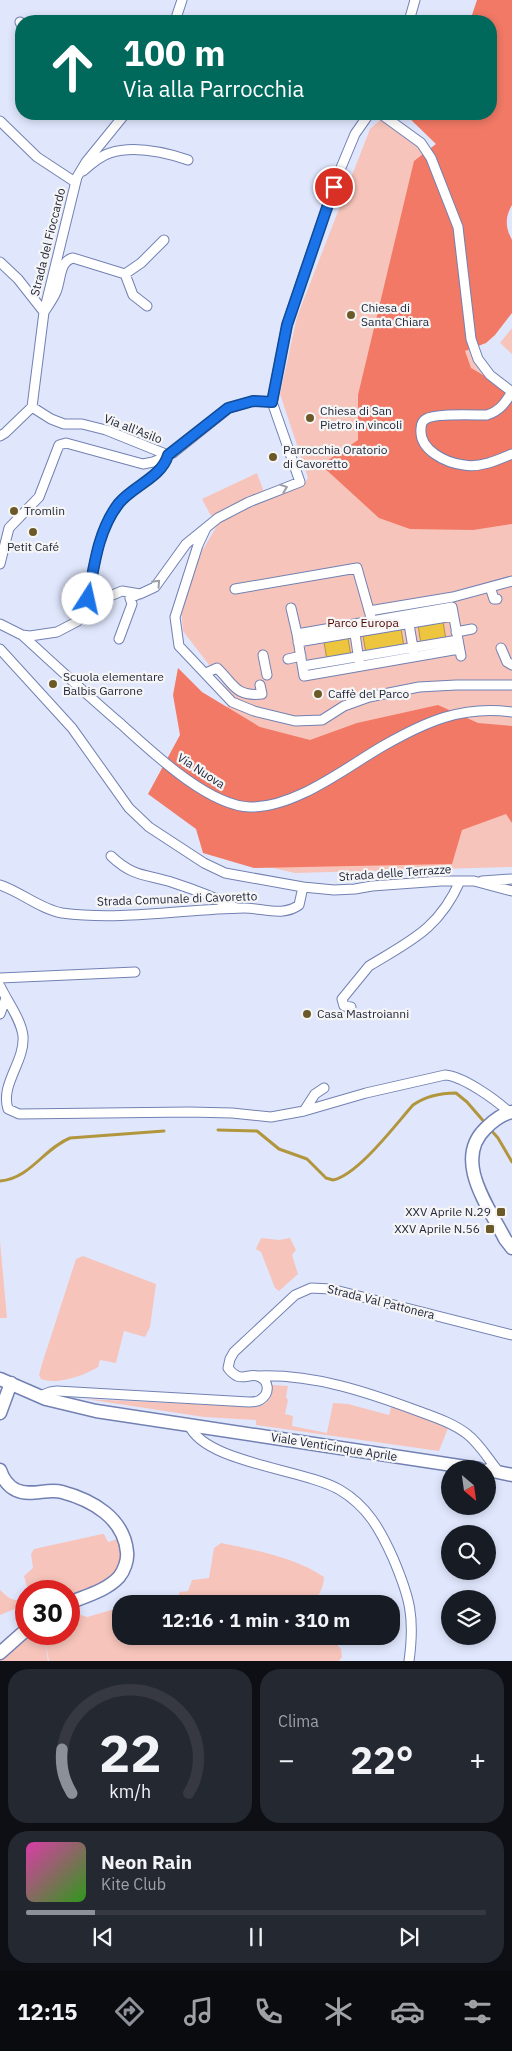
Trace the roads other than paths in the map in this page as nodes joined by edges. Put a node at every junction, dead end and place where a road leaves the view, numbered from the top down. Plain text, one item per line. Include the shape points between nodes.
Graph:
1 (182, 0) edge
2 (408, 0) edge
3 (415, 0) edge
4 (177, 15) edge
5 (408, 15) edge
6 (410, 15) edge
7 (116, 120) edge
8 (365, 120) edge
9 (389, 120) edge
10 (0, 122) edge
11 (188, 160) dead end
12 (76, 180) junction
13 (164, 240) dead end
14 (0, 262) edge
15 (125, 274) junction
16 (147, 306) dead end
17 (44, 312) junction
18 (512, 392) edge
19 (272, 402) junction
20 (32, 406) junction
21 (0, 436) edge
22 (512, 454) edge
23 (168, 455) junction
24 (206, 528) junction
25 (0, 564) edge
26 (512, 581) edge
27 (490, 587) junction
28 (235, 589) dead end
29 (140, 594) junction
30 (497, 599) dead end
31 (451, 602) junction
32 (291, 608) dead end
33 (86, 609) junction
34 (369, 611) junction
35 (453, 616) junction
36 (408, 619) junction
37 (372, 621) junction
38 (0, 624) edge
39 (354, 628) junction
40 (472, 629) dead end
41 (22, 636) junction
42 (298, 638) junction
43 (119, 639) dead end
44 (459, 644) junction
45 (501, 648) dead end
46 (0, 649) edge
47 (414, 652) junction
48 (263, 655) dead end
49 (301, 656) junction
50 (288, 659) dead end
51 (360, 662) junction
52 (512, 665) edge
53 (208, 672) dead end
54 (267, 675) dead end
55 (260, 685) dead end
56 (512, 686) edge
57 (512, 712) edge
58 (111, 856) dead end
59 (512, 879) edge
60 (460, 881) junction
61 (474, 881) junction
62 (0, 885) edge
63 (303, 887) junction
64 (512, 891) edge
65 (236, 908) junction
66 (135, 972) dead end
67 (0, 978) edge
68 (0, 986) edge
69 (6, 998) junction
70 (351, 1007) dead end
71 (0, 1014) edge
72 (324, 1088) dead end
73 (304, 1112) junction
74 (510, 1112) edge
75 (512, 1248) edge
76 (512, 1335) edge
77 (258, 1376) junction
78 (5, 1381) edge
79 (40, 1396) junction
80 (0, 1413) edge
81 (189, 1425) junction
82 (487, 1460) edge
83 (441, 1463) edge
84 (0, 1470) edge
85 (496, 1472) edge
86 (512, 1475) edge
87 (80, 1599) edge
88 (15, 1639) edge
89 (0, 1652) edge
90 (409, 1661) edge

1 - 4 street
2 - 5 street
3 - 6 street
7 - 12 street, Strada del Fioccardo
8 - 19 street via 355,134 340,170 287,325
9 - 18 street via 421,143 431,158 458,227 471,339 478,359
10 - 12 street via 38,157
11 - 12 street, Strada del Fioccardo via 159,150 110,152
12 - 17 street, Strada del Fioccardo
13 - 15 street
14 - 17 street
15 - 16 street via 133,295
15 - 17 street, Strada del Fioccardo via 68,259 57,291
17 - 20 street, Strada del Fioccardo
18 - 22 street via 502,408 494,412 436,415 422,422 421,431 426,446 446,460 464,466 497,461
19 - 23 street via 253,401 228,408
24 -> 19 street via 248,502 300,482
20 - 21 street
20 - 23 street, Via all'Asilo via 64,424 82,424 106,430
23 - 25 street via 143,464 66,443 59,445 39,496 9,528
23 - 33 street, Via all'Asilo via 166,465 133,489 108,521 96,558
29 -> 24 street via 155,587 186,544
24 - 56 street via 175,617 179,646 232,702 295,722 322,720 344,706 369,697 419,687
26 - 27 street
27 - 30 street via 494,599
27 - 31 street
28 - 34 street via 357,568
29 - 33 street via 122,591
29 - 43 street via 130,598 132,604
31 - 34 street
31 - 35 street
31 - 36 street
32 - 42 street
33 - 41 street via 78,621 57,632
34 - 37 street
35 - 36 street
35 - 44 street
36 - 37 street
36 - 39 street
36 - 47 street
37 - 39 street
38 - 41 street, Via Nuova
39 - 42 street
39 - 51 street
40 - 44 street
41 - 57 street, Via Nuova via 177,773 220,799 249,807 283,802 307,792 416,727 461,712
42 - 49 street
44 - 47 street
45 - 52 street via 506,662
46 - 63 street, Strada Comunale di Cavoretto via 72,728 129,808 149,827 225,873
47 - 51 street
48 - 54 street via 262,666
49 - 50 street
49 - 51 street via 304,676
53 - 55 street via 217,668 233,688 244,692 262,694
58 - 65 street via 121,866 137,874 208,894
59 - 61 street, Strada delle Terrazze
60 - 61 street, Strada delle Terrazze
60 - 63 street, Strada delle Terrazze via 372,886 355,890
60 - 70 street, Strada delle Terrazze via 450,901 431,924 414,939 368,966 342,999 344,1006
61 - 64 street, Strada delle Terrazze
62 - 65 street, Strada Comunale di Cavoretto via 61,912 126,914
63 - 65 street, Strada Comunale di Cavoretto via 299,905 288,912
66 - 67 street
68 - 69 street
69 - 71 street
69 - 73 street via 23,1038 20,1054 3,1091 4,1104 13,1112 31,1115 189,1112 271,1117
72 - 73 street via 315,1094
73 - 74 street via 366,1093 445,1075 471,1086
74 - 75 street via 483,1130 473,1147 471,1168
76 - 77 street, Strada Val Pattonera via 341,1291 311,1288 295,1295 234,1352 228,1363 231,1372 239,1377
77 - 79 street via 265,1381 268,1390 263,1398 253,1402 58,1391
77 - 82 street, Strada Val Pattonera via 320,1381 367,1392 466,1433 477,1443
78 - 79 street, Viale Venticinque Aprile
78 - 80 street
79 - 81 street, Viale Venticinque Aprile via 96,1412
81 - 83 street, Viale Venticinque Aprile
81 - 90 street via 193,1434 210,1447 330,1486 348,1495 371,1516 410,1603
84 - 87 street via 5,1481 16,1490 61,1492 80,1498 110,1516 120,1528 128,1556 120,1576 106,1587
85 - 86 street
88 - 89 street

